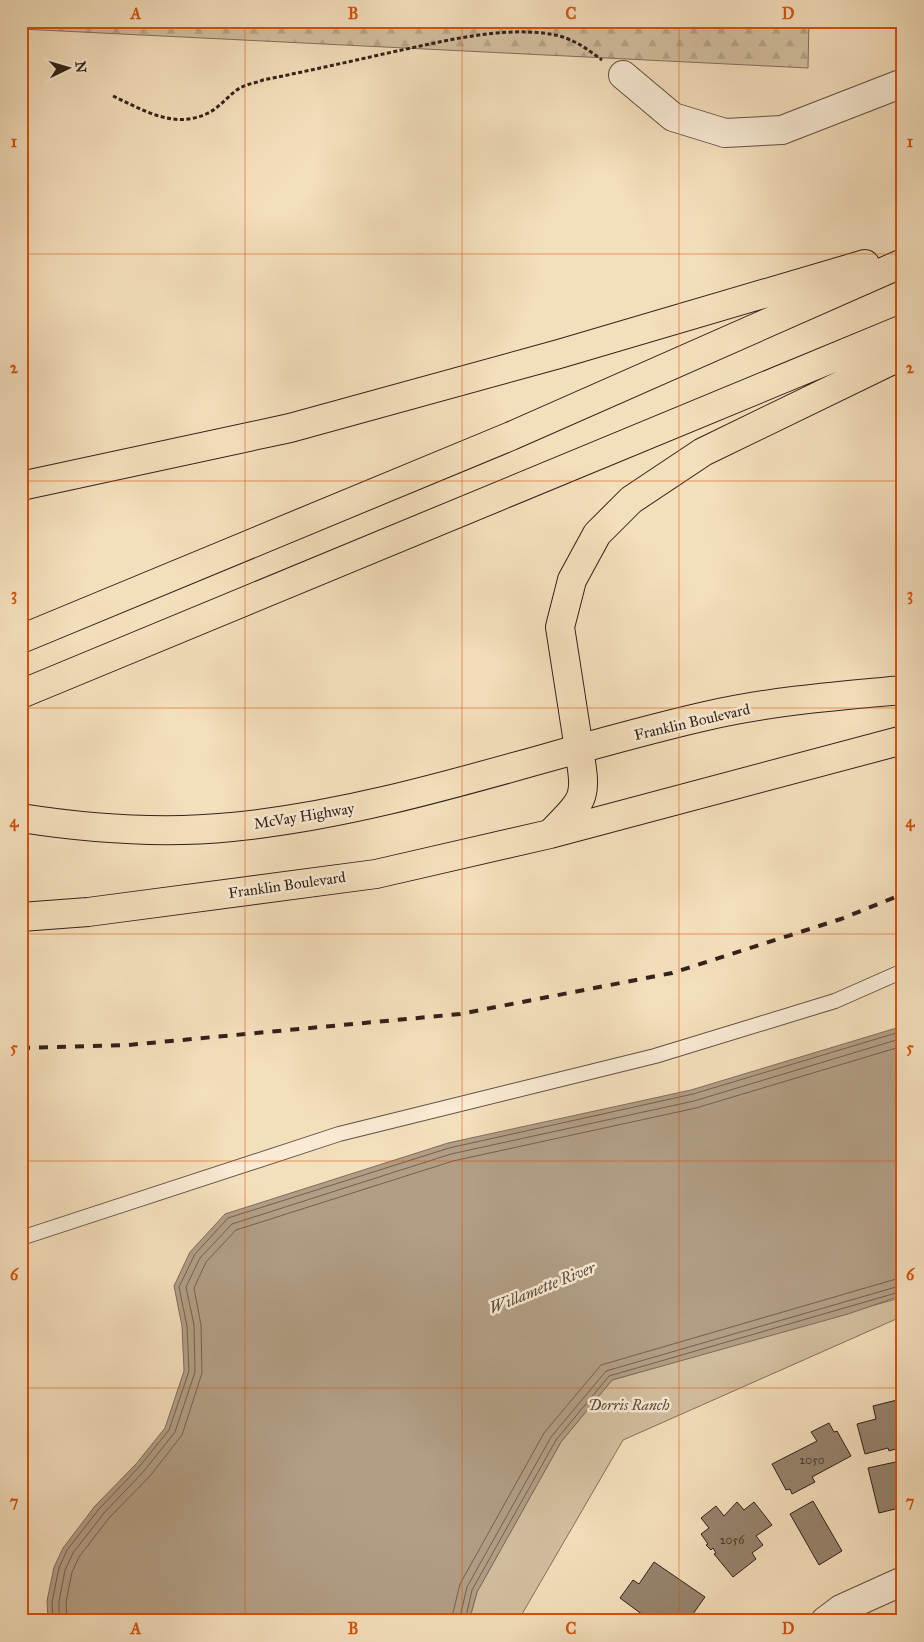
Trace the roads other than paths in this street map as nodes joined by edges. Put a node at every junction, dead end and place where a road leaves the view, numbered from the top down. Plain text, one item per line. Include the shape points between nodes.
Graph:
1 (623, 75) road end
2 (903, 83) edge
3 (903, 253) edge
4 (903, 263) edge
5 (903, 329) edge
6 (903, 355) edge
7 (21, 486) edge
8 (21, 639) edge
9 (903, 690) edge
10 (21, 694) edge
11 (903, 740) edge
12 (579, 749) junction
13 (21, 818) edge
14 (550, 834) junction
15 (21, 917) edge
16 (903, 970) edge
17 (21, 1238) edge
18 (903, 1581) edge
19 (825, 1621) edge

1 - 2 street via 673,117 725,133 782,130
3 - 7 main road via 559,354 290,428
4 - 8 main road via 511,436
5 - 10 main road
6 - 12 main road via 702,452 631,500 597,534 572,580 560,627
9 - 12 main road, Franklin Boulevard via 788,700 707,716
11 - 14 main road, Franklin Boulevard
12 - 13 main road, McVay Highway via 371,806 243,826 161,831 81,827
12 - 14 main road via 584,790 579,804
14 - 15 main road, Franklin Boulevard via 376,874 88,912
16 - 17 lane via 835,1001 674,1050 339,1134
18 - 19 street via 841,1608

